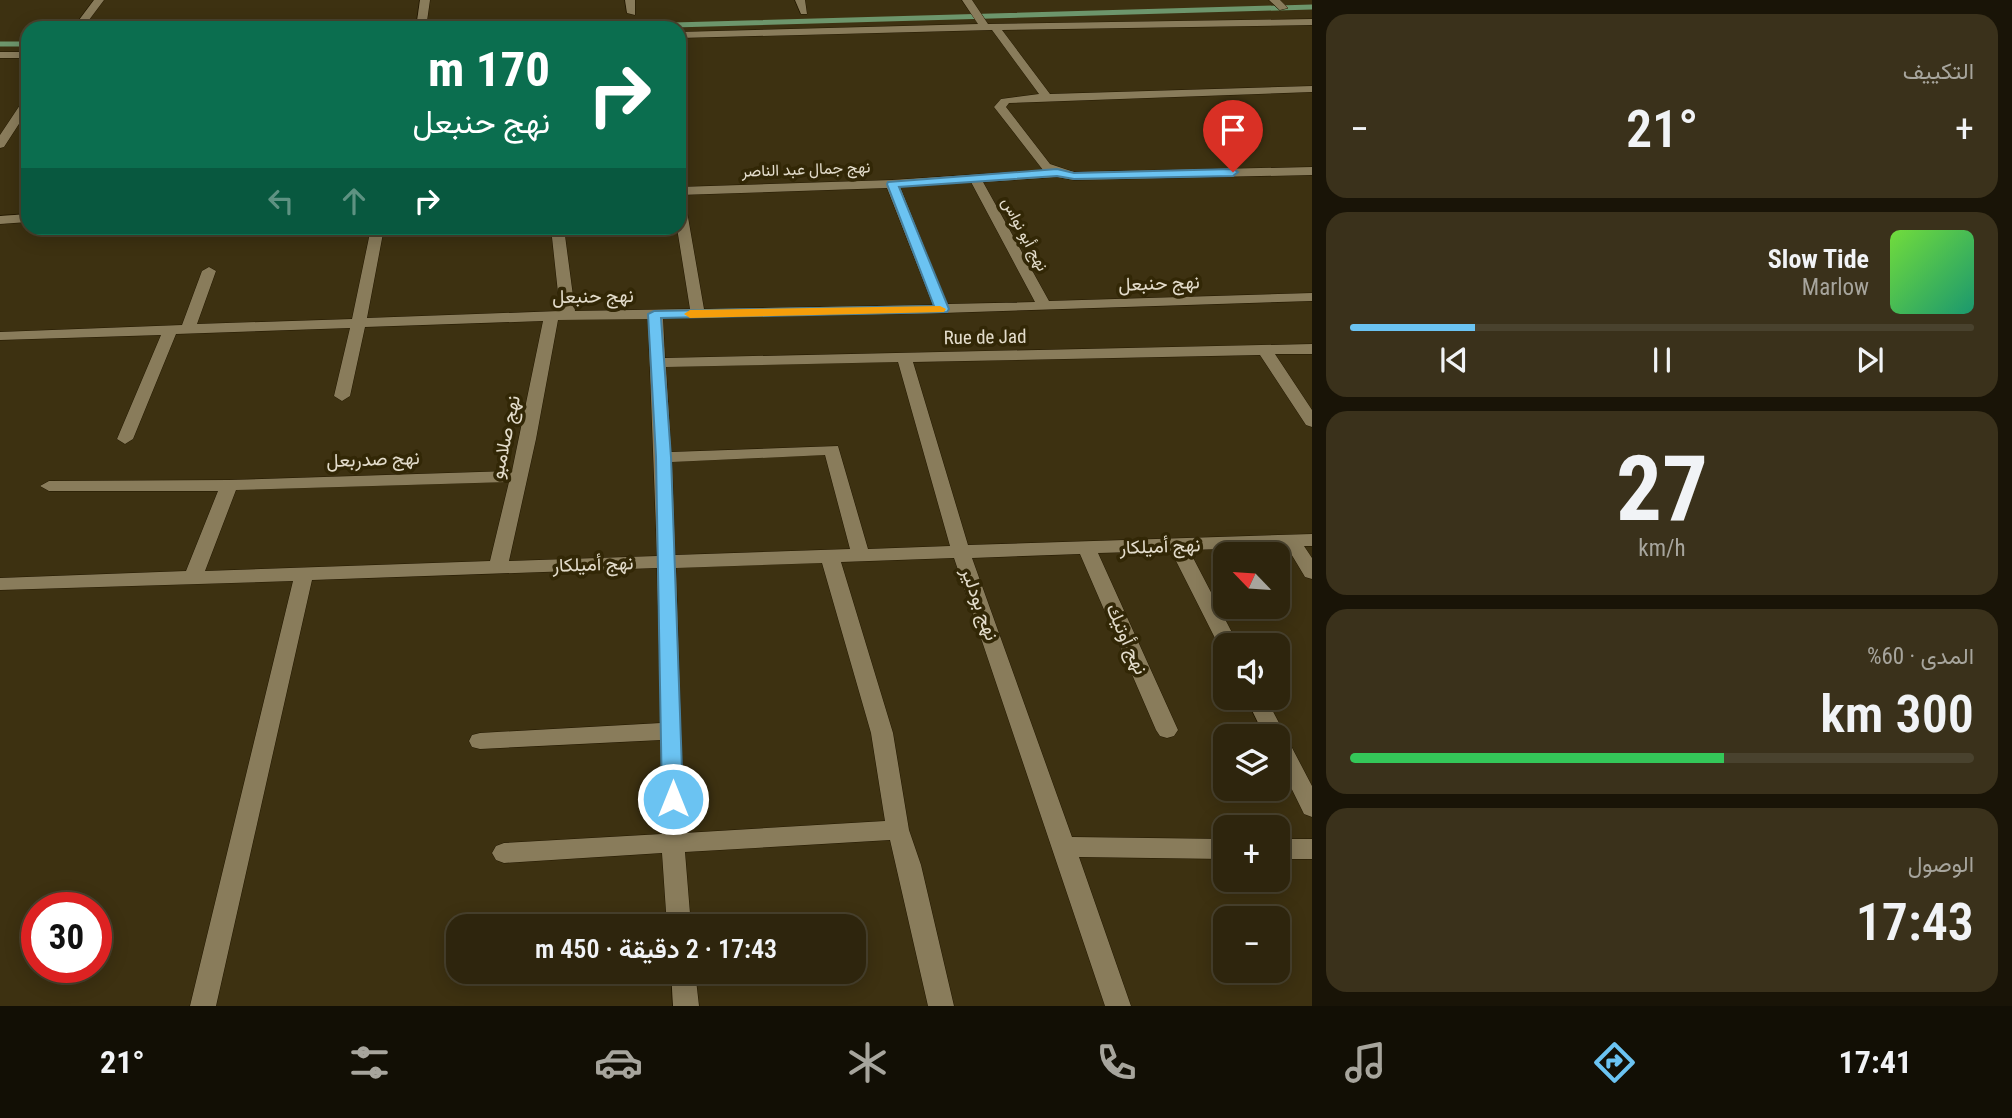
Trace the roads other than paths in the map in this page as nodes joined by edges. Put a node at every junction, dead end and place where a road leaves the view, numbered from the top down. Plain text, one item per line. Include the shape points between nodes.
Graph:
1 (99, 0) edge
2 (425, 0) edge
3 (630, 0) edge
4 (800, 0) edge
5 (967, 0) edge
6 (804, 12) dead end
7 (632, 13) dead end
8 (83, 21) edge
9 (422, 21) edge
10 (985, 22) junction
11 (1312, 22) edge
12 (686, 35) edge
13 (21, 54) edge
14 (0, 55) edge
15 (1312, 89) edge
16 (1048, 99) junction
17 (21, 112) edge
18 (0, 144) edge
19 (1312, 171) edge
20 (1057, 173) junction
21 (976, 180) junction
22 (892, 184) junction
23 (686, 191) edge
24 (21, 218) edge
25 (0, 220) edge
26 (376, 235) edge
27 (556, 235) edge
28 (685, 235) edge
29 (209, 271) dead end
30 (1312, 297) edge
31 (1044, 305) junction
32 (942, 309) junction
33 (654, 314) junction
34 (698, 314) junction
35 (559, 316) junction
36 (359, 322) junction
37 (188, 329) junction
38 (170, 330) junction
39 (0, 336) edge
40 (1312, 349) edge
41 (1265, 350) junction
42 (904, 358) junction
43 (658, 363) junction
44 (341, 396) dead end
45 (1311, 418) edge
46 (125, 439) dead end
47 (663, 457) junction
48 (518, 476) junction
49 (229, 485) junction
50 (49, 486) dead end
51 (1312, 540) edge
52 (1292, 541) junction
53 (1177, 545) junction
54 (1087, 548) junction
55 (961, 552) junction
56 (861, 556) junction
57 (830, 557) junction
58 (665, 562) junction
59 (498, 567) junction
60 (1312, 573) edge
61 (304, 574) junction
62 (193, 578) junction
63 (0, 584) edge
64 (1222, 633) edge
65 (672, 730) junction
66 (1167, 730) dead end
67 (480, 741) dead end
68 (1290, 764) edge
69 (1312, 808) edge
70 (898, 830) junction
71 (673, 844) junction
72 (1064, 848) junction
73 (1213, 849) edge
74 (1290, 849) edge
75 (1312, 849) edge
76 (504, 853) dead end
77 (679, 914) edge
78 (684, 984) edge
79 (203, 1006) edge
80 (686, 1006) edge
81 (941, 1006) edge
82 (1118, 1006) edge

1 - 8 street
2 - 9 street
3 - 7 street
4 - 6 street
5 - 10 street
10 - 11 street
10 - 12 street
10 - 16 street
13 - 14 street
15 - 16 street
16 - 20 street via 1018,98 1000,107 1046,167
17 - 18 street
19 - 20 street, نهج جمال عبد الناصر
20 - 21 street, نهج جمال عبد الناصر
21 - 22 street, نهج جمال عبد الناصر
21 - 31 street, نهج أبو نواس
22 - 23 street, نهج جمال عبد الناصر
22 - 32 street
24 - 25 street
26 - 36 street
27 - 35 street, نهج صلامبو
28 - 34 street
29 - 37 street
30 - 31 street, نهج حنبعل
31 - 32 street, نهج حنبعل
32 - 34 street, نهج حنبعل
33 - 34 street, نهج حنبعل
33 - 35 street, نهج حنبعل
33 - 43 street
35 - 36 street, نهج حنبعل
35 - 48 street, نهج صلامبو
36 - 37 street, نهج حنبعل
36 - 44 street
37 - 38 street, نهج حنبعل
38 - 39 street, نهج حنبعل
38 - 46 street
40 - 41 street, Rue de Jad
41 - 42 street, Rue de Jad
41 - 45 street
42 - 43 street, Rue de Jad
42 - 55 street, نهج بودلير
43 - 47 street
47 - 56 street via 832,450
47 - 58 street
48 - 49 street, نهج صدربعل
48 - 59 street, نهج صلامبو
49 - 50 street, نهج صدربعل
49 - 62 street
51 - 52 street, نهج أميلكار
52 - 53 street, نهج أميلكار
52 - 60 street
53 - 54 street, نهج أميلكار
53 - 64 street
54 - 55 street, نهج أميلكار
54 - 66 street, نهج أوتيك
55 - 56 street, نهج أميلكار
55 - 72 street, نهج بودلير
56 - 57 street, نهج أميلكار
57 - 58 street, نهج أميلكار
57 - 70 street via 882,733
58 - 59 street, نهج أميلكار
58 - 65 street
59 - 61 street, نهج أميلكار
61 - 62 street, نهج أميلكار
61 - 79 street
62 - 63 street, نهج أميلكار
65 - 67 street
65 - 71 street
68 - 69 street
70 - 71 street
70 - 81 street
71 - 76 street
71 - 77 street
72 - 73 street
72 - 82 street, نهج بودلير
74 - 75 street
78 - 80 street

